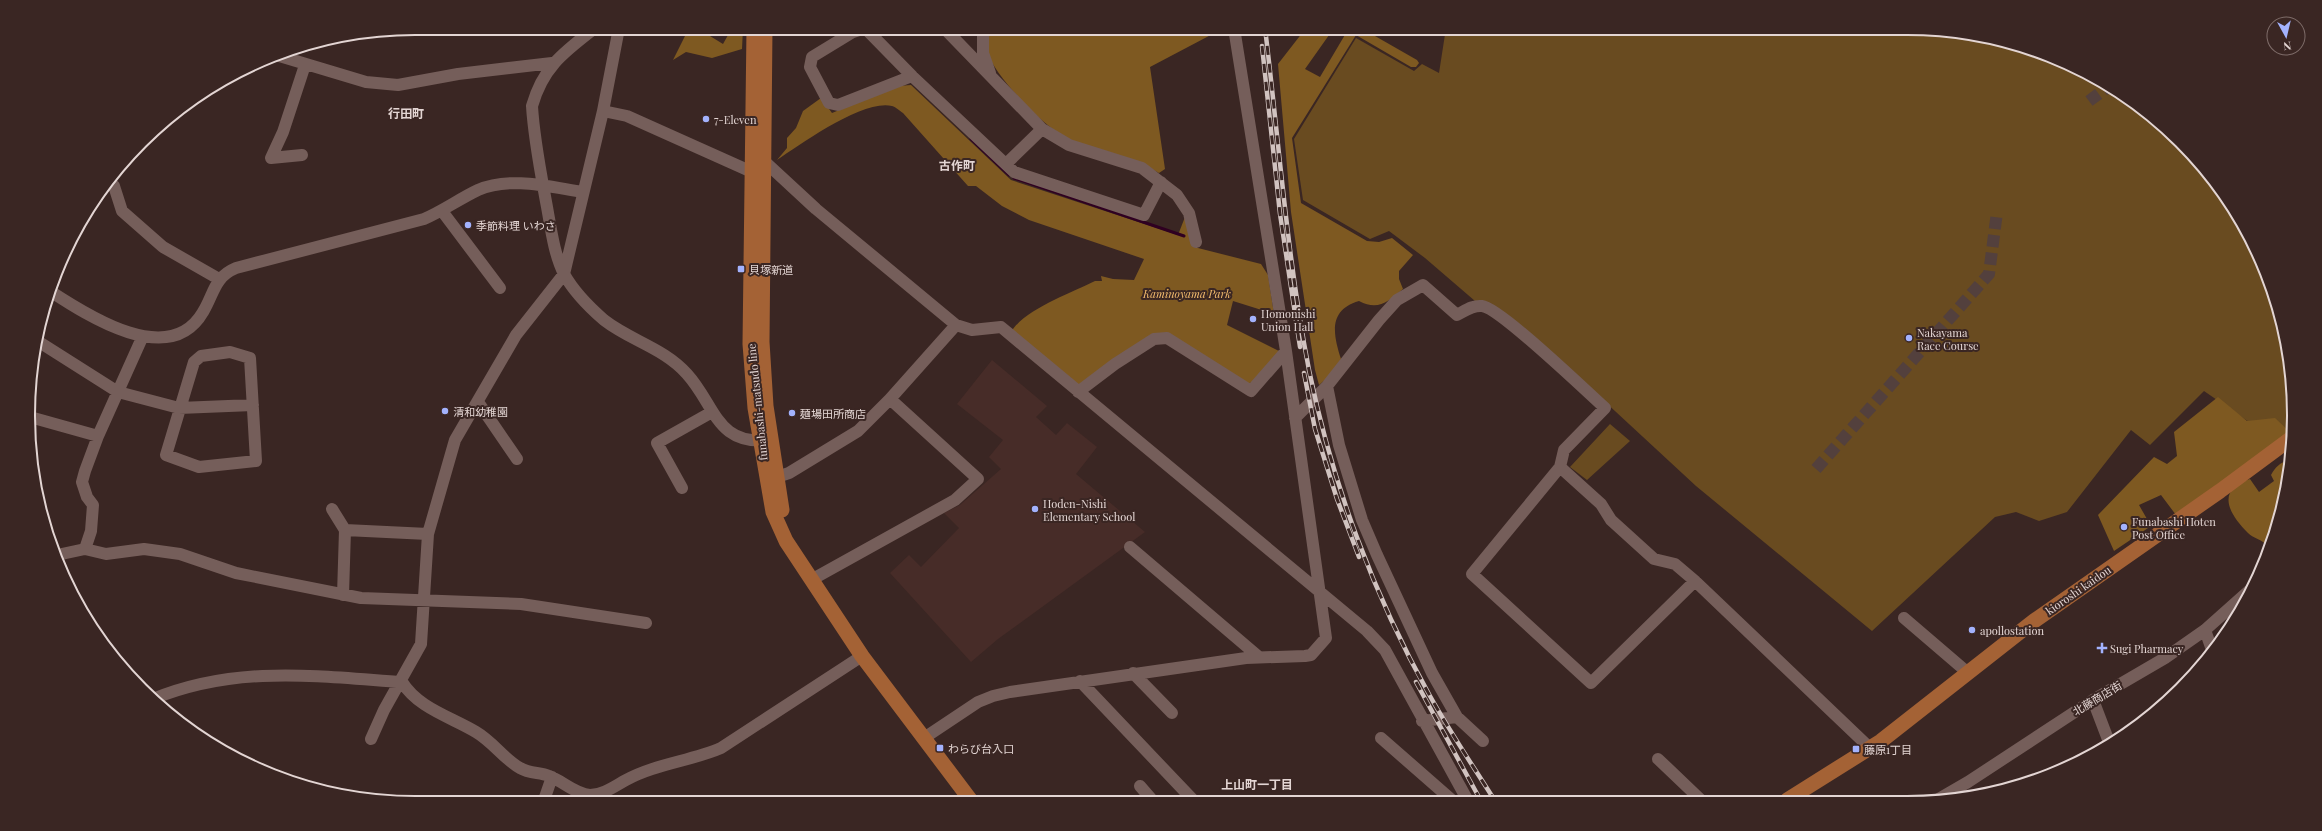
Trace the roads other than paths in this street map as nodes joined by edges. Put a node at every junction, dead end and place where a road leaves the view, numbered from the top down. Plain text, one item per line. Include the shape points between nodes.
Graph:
1 (586, 35) edge
2 (618, 35) edge
3 (754, 35) edge
4 (765, 35) edge
5 (848, 35) edge
6 (872, 35) edge
7 (951, 35) edge
8 (983, 35) edge
9 (1235, 35) edge
10 (285, 58) edge
11 (552, 63) junction
12 (305, 65) junction
13 (912, 76) junction
14 (991, 76) junction
15 (603, 111) junction
16 (1042, 128) junction
17 (302, 155) dead end
18 (764, 161) junction
19 (1007, 163) junction
20 (752, 172) junction
21 (1161, 182) junction
22 (113, 185) edge
23 (543, 186) junction
24 (583, 192) junction
25 (442, 211) junction
26 (1196, 242) dead end
27 (564, 274) junction
28 (219, 279) junction
29 (500, 288) dead end
30 (55, 294) edge
31 (956, 325) junction
32 (142, 338) junction
33 (42, 344) edge
34 (1286, 351) junction
35 (1325, 389) junction
36 (118, 392) junction
37 (1078, 392) junction
38 (890, 399) junction
39 (478, 402) junction
40 (253, 405) junction
41 (179, 408) junction
42 (712, 412) junction
43 (1299, 414) junction
44 (35, 418) edge
45 (98, 436) junction
46 (765, 440) junction
47 (2286, 442) edge
48 (517, 459) dead end
49 (1560, 467) junction
50 (777, 476) junction
51 (682, 488) dead end
52 (332, 509) dead end
53 (345, 530) junction
54 (428, 534) junction
55 (1130, 547) dead end
56 (85, 550) junction
57 (794, 553) junction
58 (62, 555) edge
59 (811, 580) junction
60 (1695, 581) junction
61 (1320, 591) junction
62 (343, 595) junction
63 (2240, 599) edge
64 (423, 601) junction
65 (1904, 618) dead end
66 (646, 623) dead end
67 (2205, 630) junction
68 (2210, 644) edge
69 (862, 656) junction
70 (1259, 657) junction
71 (1967, 672) junction
72 (1133, 673) junction
73 (1080, 681) junction
74 (402, 682) junction
75 (159, 696) edge
76 (2093, 700) junction
77 (1172, 713) dead end
78 (1455, 718) junction
79 (1425, 721) junction
80 (924, 738) junction
81 (1382, 738) dead end
82 (2108, 738) edge
83 (371, 739) dead end
84 (1483, 741) dead end
85 (1870, 748) junction
86 (1658, 759) dead end
87 (552, 778) junction
88 (1140, 786) dead end
89 (1948, 794) edge
90 (546, 796) edge
91 (968, 796) edge
92 (1149, 796) edge
93 (1189, 796) edge
94 (1446, 796) edge
95 (1465, 796) edge
96 (1697, 796) edge
97 (1793, 796) edge

1 - 11 street
2 - 15 street
3 - 20 main road, funabashi-matsudo line
4 - 18 main road, funabashi-matsudo line
5 - 13 street via 812,57 810,67 830,103 838,105
6 - 13 street
7 - 14 street
8 - 14 street via 983,53
9 - 34 street
10 - 12 street
11 - 12 street via 458,74 398,85 366,82
11 - 23 street via 536,89 532,106
12 - 17 street via 283,132 271,158
13 - 19 street
14 - 16 street
15 - 20 street via 627,116
15 - 24 street
16 - 19 street
16 - 21 street via 1069,145 1142,168
18 - 31 street via 816,209
18 - 46 main road, funabashi-matsudo line via 762,342
19 - 21 street via 1014,172 1144,215
20 - 46 main road, funabashi-matsudo line via 750,344
21 - 26 street via 1177,196 1189,213
22 - 28 street via 122,211 163,247
23 - 24 street
23 - 25 street via 500,184 478,190
23 - 27 street via 555,246
24 - 27 street
25 - 28 street via 236,268
25 - 29 street
27 - 39 street via 516,335
27 - 42 street via 586,303 605,320 630,337 660,350 678,364 688,374
28 - 32 street via 203,313 187,331 166,337
30 - 32 street via 111,325
31 - 37 street via 972,330 1001,327
31 - 38 street
32 - 36 street
33 - 36 street
34 - 37 street via 1251,391 1167,338 1160,338 1115,364
34 - 43 street
35 - 43 street
35 - 49 street via 1397,300 1423,285 1457,315 1474,306 1484,306 1504,318 1605,408 1564,450
35 - 78 street via 1362,520
36 - 41 street
36 - 45 street
37 - 61 street
38 - 50 street via 858,431 789,474
38 - 59 street via 978,479 955,500
39 - 48 street
39 - 54 street via 455,440
40 - 41 street
40 - 41 street via 250,358 230,352 201,356 194,362
40 - 41 street via 256,462 199,467 166,455
42 - 46 street via 730,434 752,442
42 - 51 street via 657,443
43 - 61 street
44 - 45 street
45 - 56 street via 82,482 93,505 91,531
46 - 50 main road, funabashi-matsudo line
46 - 57 main road, funabashi-matsudo line via 773,512
47 - 71 main road, kioroshi kaidou via 2034,621
49 - 60 street via 1601,504 1611,520 1654,559 1675,564
49 - 60 street via 1472,574 1591,683
50 - 57 main road, funabashi-matsudo line via 786,529
52 - 53 street
53 - 54 street
53 - 62 street
54 - 64 street
55 - 70 street
56 - 58 street
56 - 62 street via 106,554 144,549 180,554 236,573
57 - 59 main road, funabashi-matsudo line
59 - 69 main road, funabashi-matsudo line
60 - 85 street
61 - 70 street via 1326,638 1312,655
61 - 79 street via 1385,650
62 - 64 street
63 - 67 street, 北藤商店街
64 - 66 street via 521,604
64 - 74 street via 421,644
65 - 71 street
67 - 68 street
67 - 76 street, 北藤商店街 via 2165,658
69 - 80 main road, funabashi-matsudo line
69 - 87 street via 721,748 704,756 667,765 597,794 584,794
70 - 72 street
71 - 85 main road, kioroshi kaidou via 1920,712
72 - 73 street
72 - 77 street
73 - 80 street via 993,696 978,702
73 - 93 street
74 - 75 street via 274,674 222,678
74 - 83 street via 384,710
74 - 87 street via 415,698 485,737 521,769
76 - 82 street
76 - 89 street, 北藤商店街
78 - 79 street
78 - 84 street
79 - 95 street
80 - 91 main road, funabashi-matsudo line
81 - 94 street
85 - 97 main road, kioroshi kaidou
86 - 96 street
87 - 90 street
88 - 92 street

